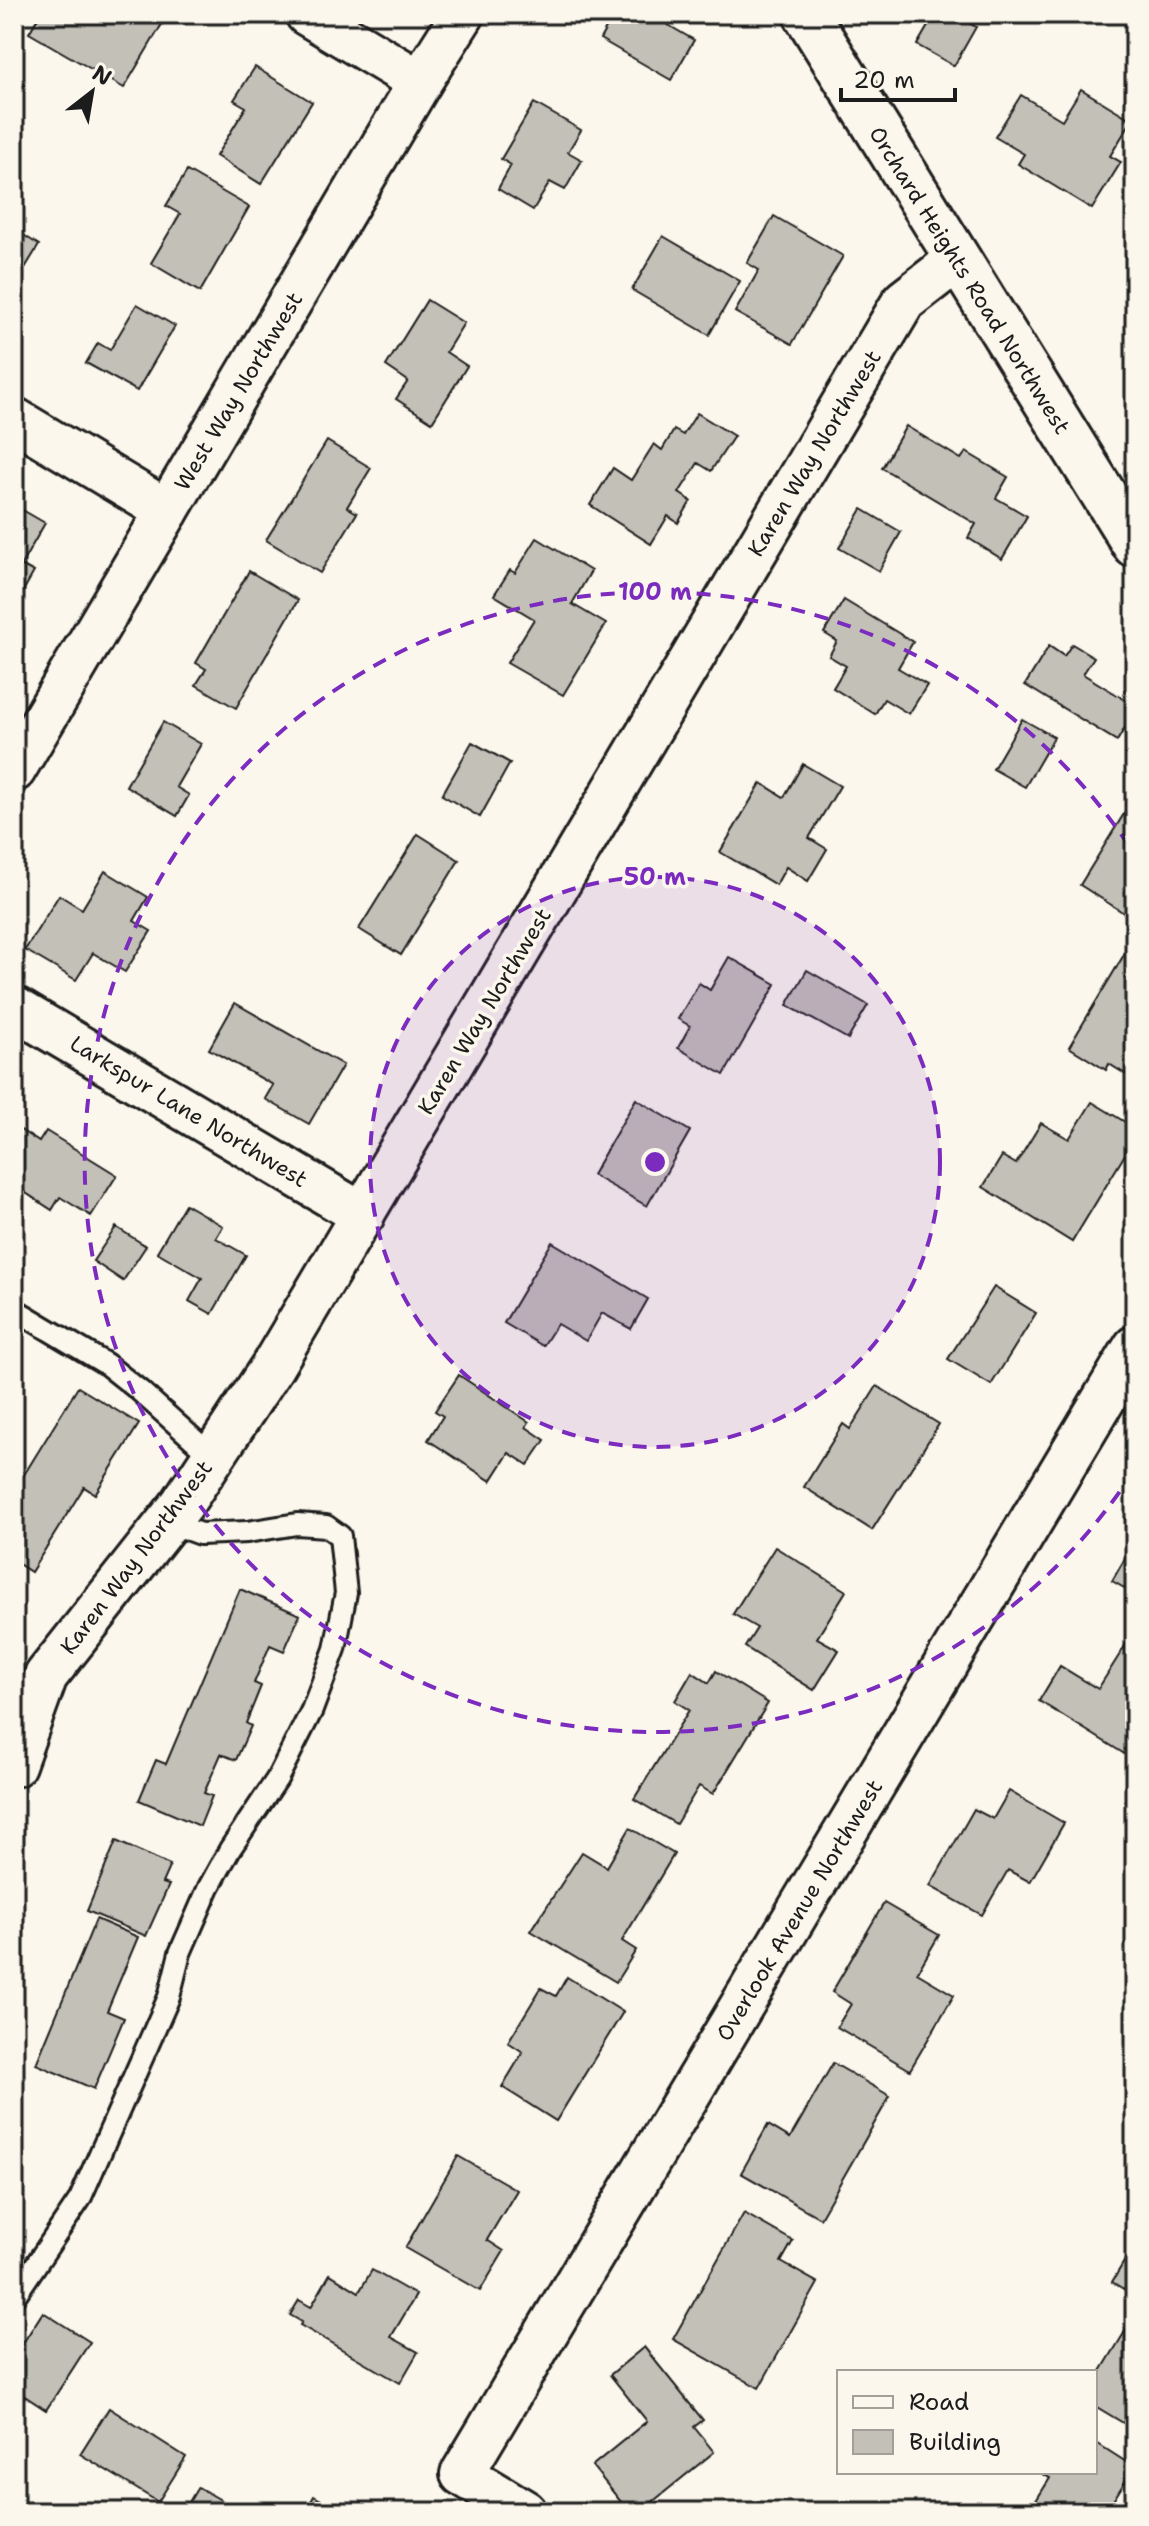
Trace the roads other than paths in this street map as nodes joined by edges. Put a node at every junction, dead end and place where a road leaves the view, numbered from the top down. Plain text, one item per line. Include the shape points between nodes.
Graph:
1 (307, 14) edge
2 (463, 14) edge
3 (820, 19) edge
4 (420, 82) junction
5 (957, 260) junction
6 (14, 419) edge
7 (167, 511) junction
8 (1135, 545) edge
9 (14, 770) edge
10 (14, 1008) edge
11 (363, 1215) junction
12 (14, 1309) edge
13 (1135, 1347) edge
14 (213, 1457) junction
15 (167, 1522) junction
16 (30, 1668) edge
17 (14, 1765) edge
18 (14, 2297) edge
19 (525, 2512) edge

1 - 4 street
2 - 4 street, West Way Northwest
3 - 5 main road, Orchard Heights Road Northwest
4 - 7 street, West Way Northwest
5 - 8 main road, Orchard Heights Road Northwest
5 - 11 street, Karen Way Northwest via 904,301
6 - 7 street
7 - 9 street, West Way Northwest
10 - 11 street, Larkspur Lane Northwest
11 - 14 street, Karen Way Northwest
12 - 14 lane via 106,1364
13 - 19 street, Overlook Avenue Northwest via 462,2474
14 - 15 street, Karen Way Northwest
15 - 16 street, Karen Way Northwest
15 - 18 lane via 200,1534 297,1524 326,1526 340,1536 346,1593 335,1649 277,1779 209,1887 180,1953 169,1997 80,2199
16 - 17 street, Karen Way Northwest

